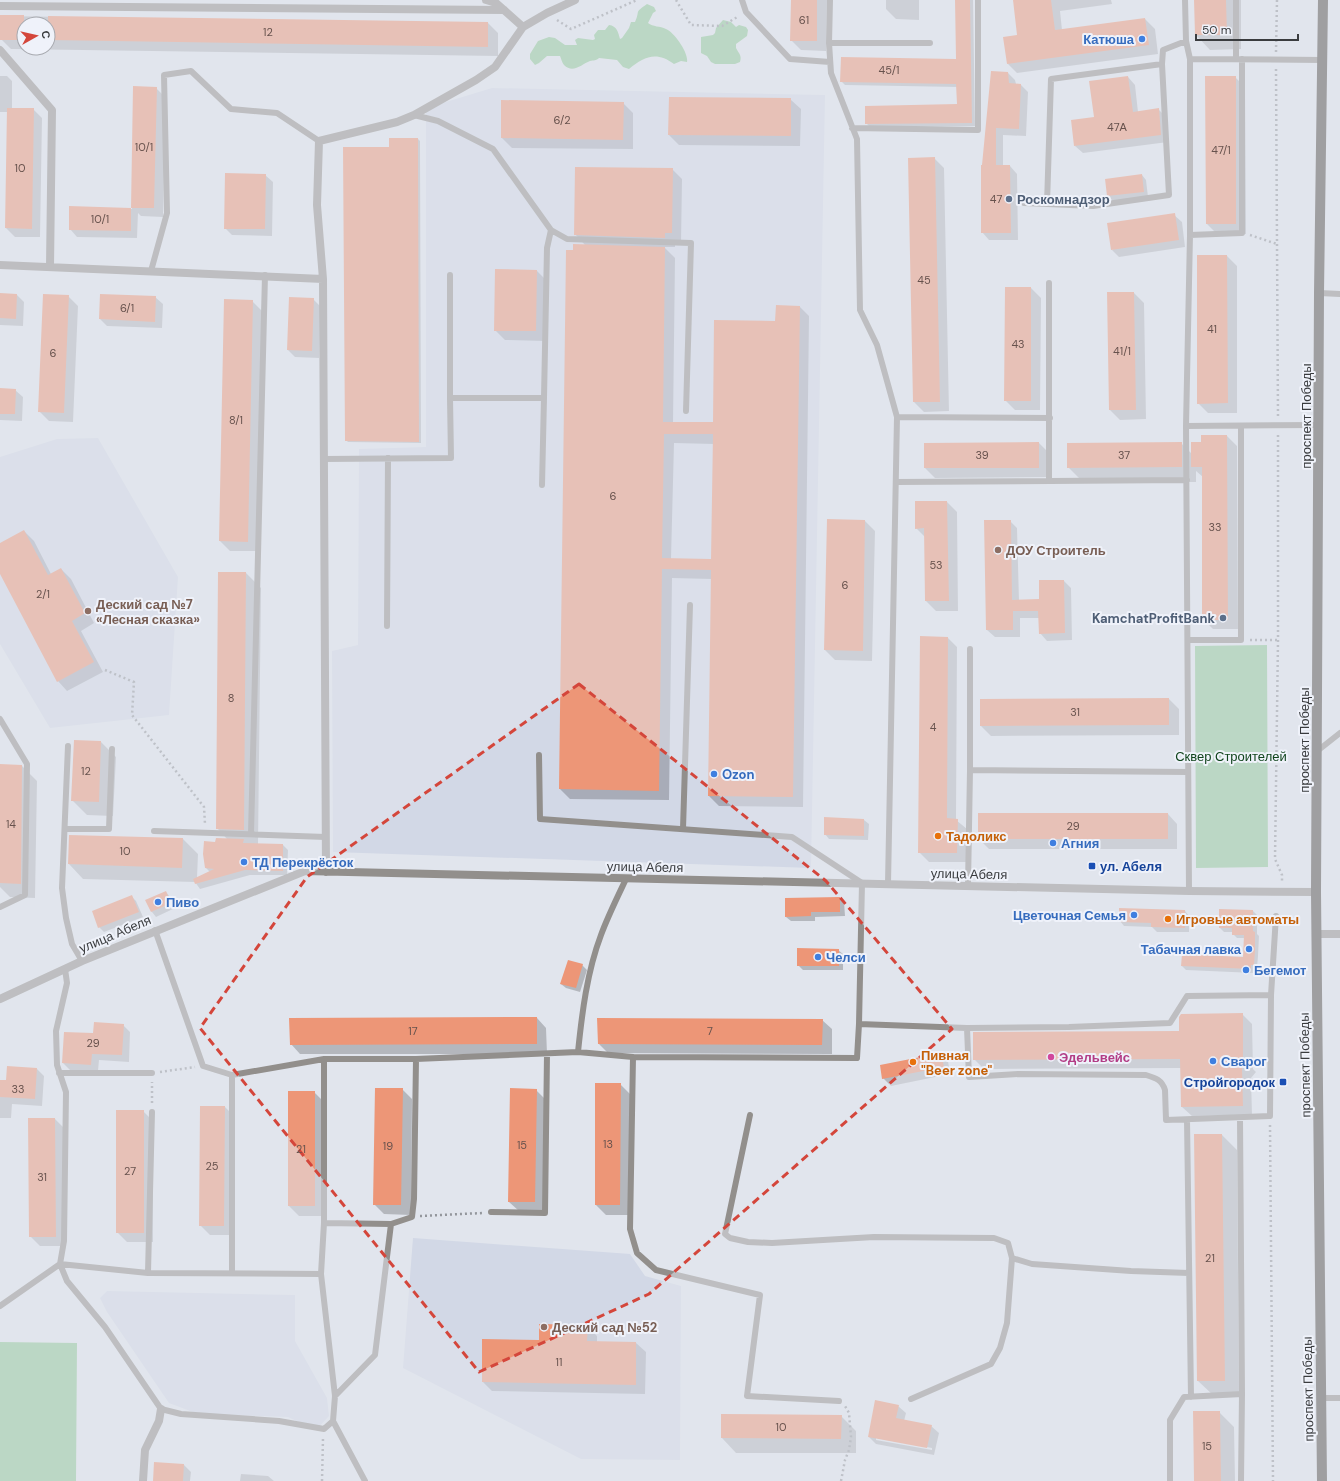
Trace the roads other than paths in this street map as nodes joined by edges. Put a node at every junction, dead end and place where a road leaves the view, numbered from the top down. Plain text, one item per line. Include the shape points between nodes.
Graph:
1 (486, 0) edge
2 (575, 0) edge
3 (742, 0) edge
4 (830, 0) edge
5 (978, 0) edge
6 (1185, 0) edge
7 (1236, 0) edge
8 (1323, 0) edge
9 (0, 6) edge
10 (504, 10) junction
11 (523, 27) junction
12 (1186, 41) junction
13 (829, 43) junction
14 (930, 43) dead end
15 (0, 50) edge
16 (1190, 59) junction
17 (1239, 59) junction
18 (1323, 60) junction
19 (830, 62) junction
20 (1162, 64) junction
21 (414, 115) junction
22 (852, 128) junction
23 (318, 141) junction
24 (1024, 203) dead end
25 (1046, 204) junction
26 (551, 230) junction
27 (1190, 235) junction
28 (0, 265) edge
29 (50, 267) junction
30 (151, 271) junction
31 (265, 275) junction
32 (450, 275) dead end
33 (323, 279) junction
34 (1049, 283) dead end
35 (1319, 293) junction
36 (1340, 294) edge
37 (450, 398) junction
38 (544, 398) junction
39 (686, 411) dead end
40 (897, 417) junction
41 (1050, 418) junction
42 (1320, 425) junction
43 (1186, 426) junction
44 (1241, 426) junction
45 (388, 458) junction
46 (324, 459) junction
47 (1187, 480) junction
48 (1049, 481) junction
49 (896, 482) junction
50 (542, 485) dead end
51 (690, 604) dead end
52 (386, 626) dead end
53 (1188, 640) junction
54 (970, 649) dead end
55 (0, 719) edge
56 (1340, 733) edge
57 (68, 746) dead end
58 (112, 749) dead end
59 (1316, 752) junction
60 (539, 755) dead end
61 (970, 770) junction
62 (1188, 772) junction
63 (65, 829) junction
64 (683, 829) junction
65 (154, 831) dead end
66 (251, 834) junction
67 (326, 837) junction
68 (326, 872) junction
69 (626, 879) junction
70 (862, 883) junction
71 (888, 884) junction
72 (968, 886) junction
73 (1189, 891) junction
74 (1316, 892) junction
75 (0, 907) edge
76 (1276, 916) dead end
77 (155, 930) junction
78 (1317, 934) junction
79 (1340, 934) edge
80 (82, 961) junction
81 (66, 969) junction
82 (1271, 995) junction
83 (0, 999) edge
84 (859, 1024) junction
85 (967, 1028) junction
86 (578, 1052) junction
87 (547, 1054) junction
88 (633, 1056) junction
89 (324, 1059) junction
90 (416, 1059) junction
91 (59, 1073) junction
92 (152, 1073) road end
93 (232, 1075) junction
94 (152, 1112) road end
95 (750, 1115) dead end
96 (1240, 1118) junction
97 (1187, 1120) junction
98 (491, 1212) road end
99 (324, 1223) junction
100 (391, 1224) junction
101 (1012, 1258) junction
102 (60, 1264) junction
103 (148, 1273) junction
104 (232, 1273) junction
105 (1189, 1273) junction
106 (321, 1274) junction
107 (0, 1306) edge
108 (1242, 1394) junction
109 (335, 1396) junction
110 (1191, 1397) junction
111 (1322, 1398) junction
112 (1340, 1398) edge
113 (839, 1400) road end
114 (911, 1400) dead end
115 (161, 1409) junction
116 (333, 1421) junction
117 (143, 1481) edge
118 (365, 1481) edge
119 (1170, 1481) edge
120 (1241, 1481) edge
121 (1322, 1481) edge

1 - 10 street via 496,3
2 - 11 street
3 - 19 lane via 746,12 790,59
4 - 13 lane
5 - 22 lane via 978,130
6 - 12 lane
7 - 17 lane
8 - 18 main road, проспект Победы
9 - 10 street
10 - 11 street
11 - 21 street via 495,68
12 - 16 lane
12 - 20 lane via 1163,50
13 - 14 lane
13 - 19 lane
15 - 29 street via 52,110
16 - 17 lane
16 - 27 lane
17 - 18 lane
17 - 27 lane via 1242,233
18 - 35 main road, проспект Победы
19 - 22 lane via 831,73
20 - 25 lane via 1051,79
20 - 25 lane via 1168,195 1093,206
21 - 23 street via 397,122
21 - 26 lane via 438,121 493,149
22 - 40 lane via 856,139 860,310 877,345
23 - 30 lane via 277,113 231,109 191,71 164,75 167,213
23 - 33 street via 317,205
24 - 25 lane
26 - 38 lane via 547,248
26 - 39 lane via 567,239 691,243
27 - 43 lane
28 - 29 street
29 - 30 street
30 - 31 street
31 - 33 street
31 - 66 lane
32 - 37 lane
33 - 46 street
34 - 41 lane
35 - 36 lane
35 - 42 main road, проспект Победы
37 - 38 lane
37 - 45 lane via 451,458
38 - 50 lane
40 - 41 lane
40 - 49 lane
41 - 48 lane
42 - 44 lane
42 - 59 main road, проспект Победы
43 - 44 lane
43 - 47 lane
44 - 53 lane via 1241,640
45 - 46 lane
45 - 52 lane
46 - 67 street
47 - 48 lane
47 - 53 lane
48 - 49 lane
49 - 71 lane
51 - 64 lane
53 - 62 lane
54 - 61 lane
55 - 75 lane via 27,764 24,894
56 - 59 lane
57 - 63 lane
58 - 63 lane via 109,829
59 - 74 main road, проспект Победы
60 - 64 lane via 540,819
61 - 62 lane
61 - 72 lane
62 - 73 lane
63 - 80 lane via 62,888 72,944
64 - 70 lane via 792,837
65 - 66 lane
66 - 67 lane
67 - 68 street
68 - 69 street, улица Абеля
68 - 77 street, улица Абеля via 306,871
69 - 70 street, улица Абеля
69 - 86 lane via 601,934 593,960
70 - 71 street, улица Абеля
70 - 84 lane
71 - 72 street, улица Абеля
72 - 73 street, улица Абеля
73 - 74 street, улица Абеля
74 - 78 main road, проспект Победы
76 - 82 lane
77 - 80 street, улица Абеля
77 - 93 lane via 203,1066
78 - 79 street
78 - 111 main road, проспект Победы
80 - 81 street, улица Абеля
81 - 83 street, улица Абеля
81 - 91 lane via 67,983 56,1031 56,1065
82 - 85 lane via 1187,996 1170,1023
82 - 96 lane via 1270,1116
84 - 85 lane
84 - 88 lane via 857,1058
85 - 97 lane via 968,1076 1146,1075 1158,1079 1163,1085 1166,1120
86 - 87 lane
86 - 88 lane
87 - 90 lane
87 - 98 lane via 545,1213
88 - 113 lane via 630,1229 637,1253 656,1270 760,1295 747,1396
89 - 90 lane
89 - 93 lane
89 - 99 lane
90 - 100 lane via 412,1217
91 - 92 lane
91 - 102 lane via 66,1092 64,1241
93 - 104 lane
94 - 103 lane
95 - 101 lane via 725,1234 730,1238 772,1243 874,1237 994,1238 1008,1243
96 - 97 lane
96 - 108 lane
97 - 105 lane
99 - 100 lane
99 - 106 lane
100 - 109 lane via 375,1355
101 - 105 lane via 1032,1264
101 - 114 lane via 1007,1323 1000,1348 991,1364
102 - 103 lane
102 - 107 lane
102 - 115 lane via 66,1281 105,1327
103 - 104 lane
104 - 106 lane
105 - 110 lane
106 - 109 lane
108 - 110 lane
108 - 120 lane
109 - 116 lane
110 - 119 lane via 1184,1397 1170,1420
111 - 112 lane
111 - 121 main road, проспект Победы
115 - 116 lane via 181,1414 279,1421 324,1429
115 - 117 street via 159,1421 145,1450
116 - 118 lane

